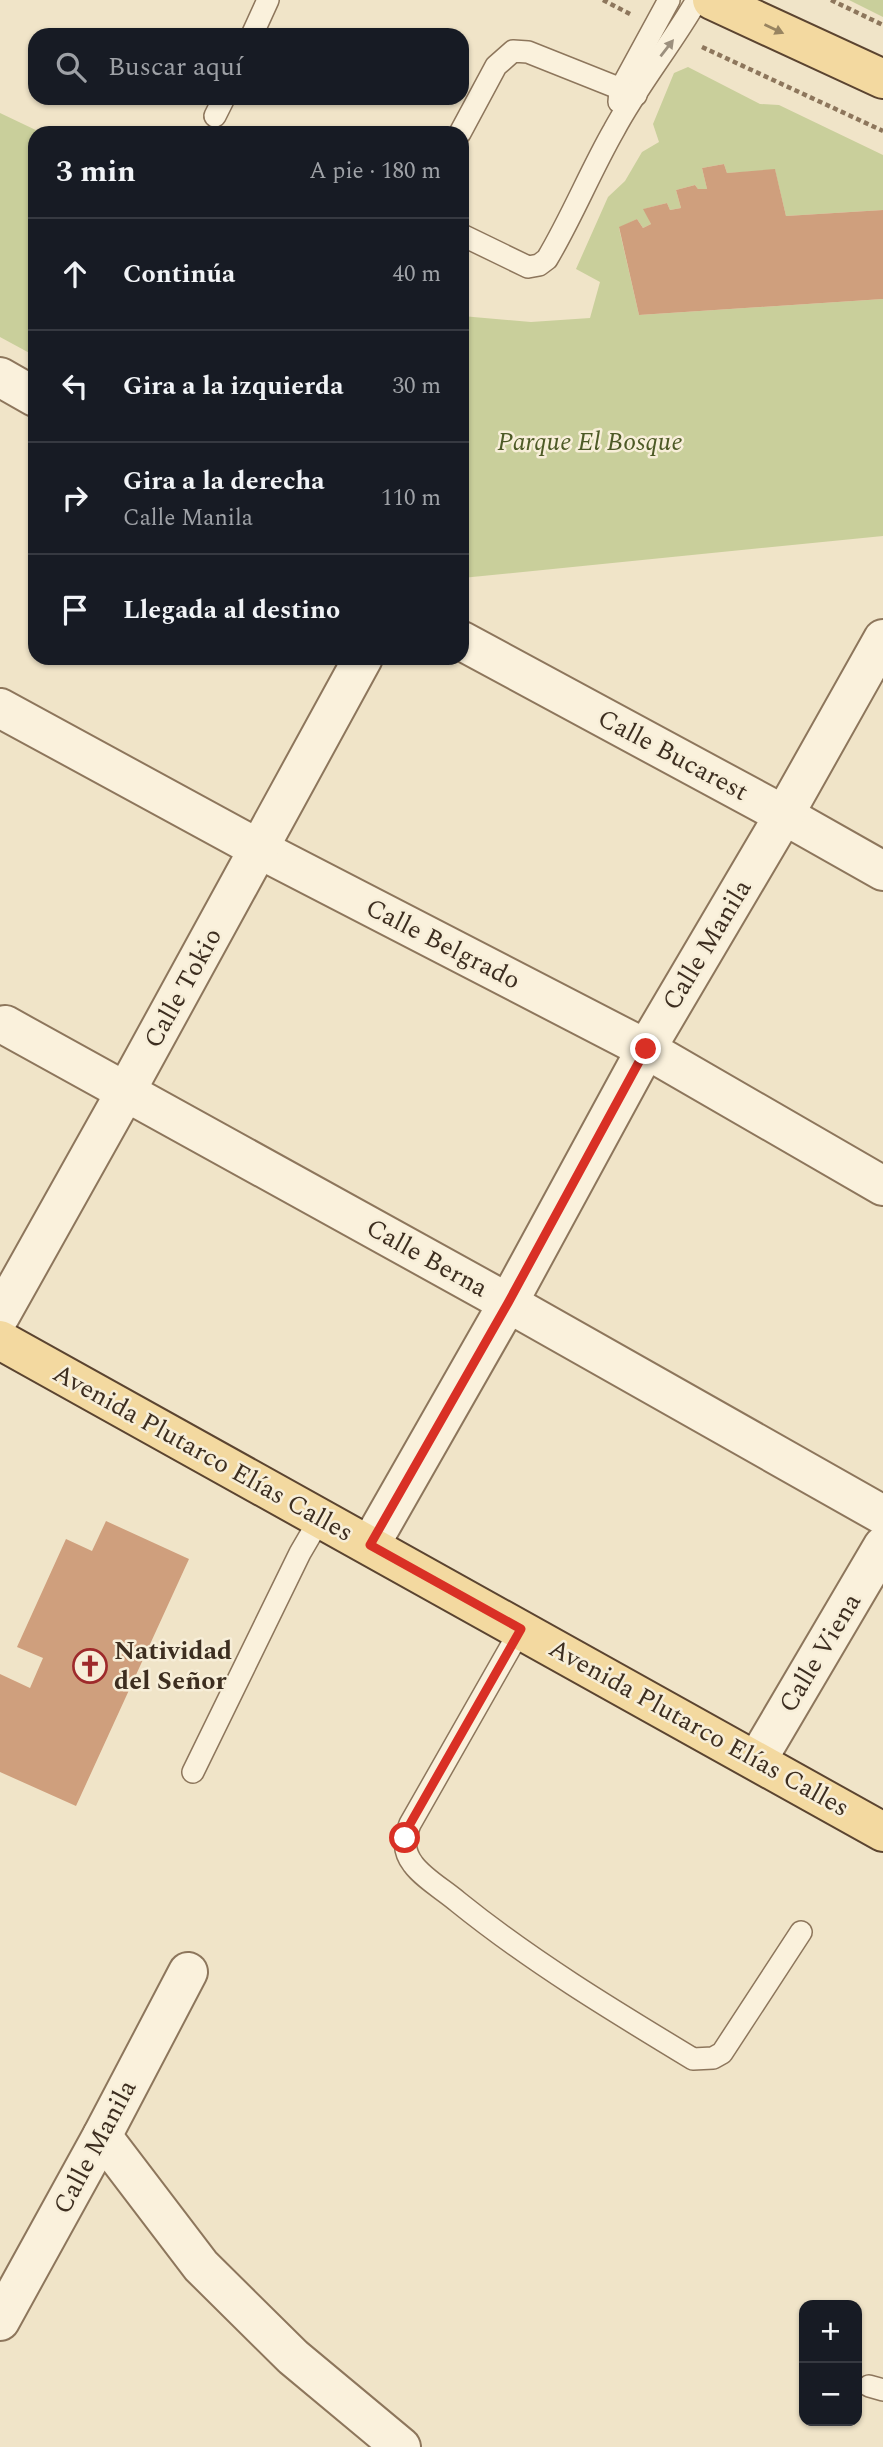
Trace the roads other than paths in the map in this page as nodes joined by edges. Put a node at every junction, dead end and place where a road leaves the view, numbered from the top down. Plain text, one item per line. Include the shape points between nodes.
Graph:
1 (268, 0) edge
2 (668, 0) edge
3 (697, 0) edge
4 (712, 0) edge
5 (255, 28) edge
6 (883, 79) edge
7 (628, 93) junction
8 (464, 126) edge
9 (469, 238) edge
10 (883, 639) edge
11 (469, 645) edge
12 (359, 665) edge
13 (0, 708) edge
14 (784, 815) junction
15 (259, 849) junction
16 (883, 871) edge
17 (5, 1025) dead end
18 (646, 1049) junction
19 (126, 1091) junction
20 (883, 1186) edge
21 (508, 1303) junction
22 (0, 1316) edge
23 (0, 1340) edge
24 (883, 1515) edge
25 (321, 1517) junction
26 (370, 1545) junction
27 (883, 1546) edge
28 (521, 1629) junction
29 (757, 1760) junction
30 (193, 1772) dead end
31 (883, 1832) edge
32 (801, 1932) dead end
33 (188, 1972) dead end
34 (102, 2136) junction
35 (0, 2320) edge
36 (400, 2447) edge

1 - 5 lane
2 - 7 lane
7 -> 3 lane via 677,35
4 -> 6 main road
7 - 8 lane via 528,52 513,51 496,66
7 - 9 lane via 615,128 547,259 528,267
10 - 14 street, Calle Manila
11 - 14 street, Calle Bucarest
12 - 15 street, Calle Tokio
13 - 15 street, Calle Belgrado
14 - 16 street, Calle Bucarest
14 - 18 street, Calle Manila
15 - 18 street, Calle Belgrado
15 - 19 street, Calle Tokio
17 - 19 street, Calle Berna
18 - 20 street, Calle Belgrado
18 - 21 street, Calle Manila
19 - 21 street, Calle Berna
19 - 22 street, Calle Tokio
21 - 24 street, Calle Berna
21 - 26 street, Calle Manila
23 - 25 main road, Avenida Plutarco Elías Calles
25 - 26 main road, Avenida Plutarco Elías Calles
25 - 30 lane
26 - 28 main road, Avenida Plutarco Elías Calles
27 - 29 street, Calle Viena
28 - 29 main road, Avenida Plutarco Elías Calles
28 - 32 lane via 410,1824 405,1851 413,1866 562,1978 693,2059 722,2053
29 - 31 main road, Avenida Plutarco Elías Calles
33 - 34 street, Calle Manila
34 - 35 street, Calle Manila
34 - 36 street via 201,2266 293,2357

